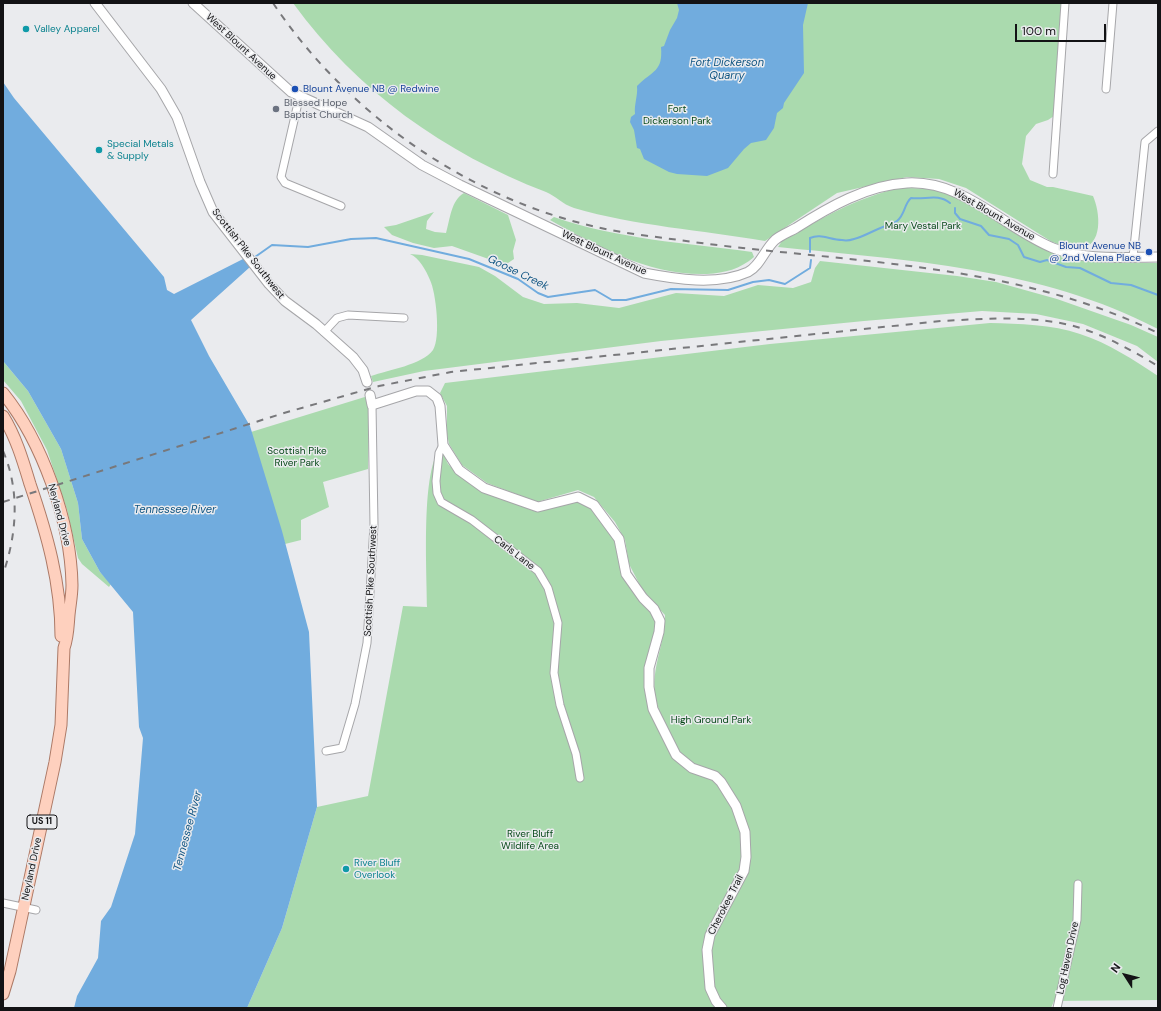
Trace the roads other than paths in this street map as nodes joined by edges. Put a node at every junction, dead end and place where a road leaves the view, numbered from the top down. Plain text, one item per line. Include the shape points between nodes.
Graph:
1 (95, 3) edge
2 (193, 3) edge
3 (1065, 3) edge
4 (1113, 3) edge
5 (1106, 89) dead end
6 (301, 98) junction
7 (1158, 131) edge
8 (1053, 174) dead end
9 (340, 206) dead end
10 (1133, 257) junction
11 (1158, 257) edge
12 (404, 318) dead end
13 (324, 332) junction
14 (367, 382) dead end
15 (3, 393) edge
16 (370, 394) dead end
17 (372, 405) junction
18 (3, 416) edge
19 (443, 445) junction
20 (64, 648) junction
21 (326, 751) dead end
22 (580, 778) dead end
23 (1078, 884) dead end
24 (3, 903) edge
25 (23, 907) junction
26 (36, 910) dead end
27 (3, 994) edge
28 (722, 1008) edge
29 (1057, 1008) edge

1 - 13 street, Scottish Pike Southwest via 161,89 177,117 200,182 214,212 269,284 285,301
2 - 6 street, West Blount Avenue via 283,86
3 - 8 street
4 - 5 street
6 - 9 street via 281,177 285,183
6 - 10 street, West Blount Avenue via 368,127 422,165 460,185 628,266 662,277 727,278 749,271 763,258 775,240 819,214 870,190 907,183 931,185 958,192 1018,230 1054,248 1086,256
7 - 10 street via 1145,142
10 - 11 street, West Blount Avenue
12 - 13 street via 348,315 337,318
13 - 14 street, Scottish Pike Southwest via 358,363
15 - 20 main road, Neyland Drive / US 11 via 28,429 36,446 61,516 68,545 72,586 68,638
16 - 17 street, Scottish Pike Southwest
17 - 19 street, Cherokee Trail via 410,392 428,391 437,398 440,406
17 - 21 street, Scottish Pike Southwest via 374,525 367,643 355,704 342,748
18 - 20 main road, Neyland Drive / US 11 via 19,450 48,538 58,581 61,637
19 - 22 street, Carls Lane via 436,481 441,502 472,520 538,571 548,588 558,623 554,673
19 - 28 street, Cherokee Trail via 459,470 484,488 538,507 578,497 594,505 619,539 626,574 654,609 660,621 649,668 653,709 676,755 692,768 715,776 721,782 736,806 745,832 744,872 710,935 707,950 710,988
20 - 25 main road, Neyland Drive / US 11 via 60,733
23 - 29 street, Log Haven Drive via 1077,920
24 - 25 street
25 - 26 street
25 - 27 main road, Neyland Drive / US 11

